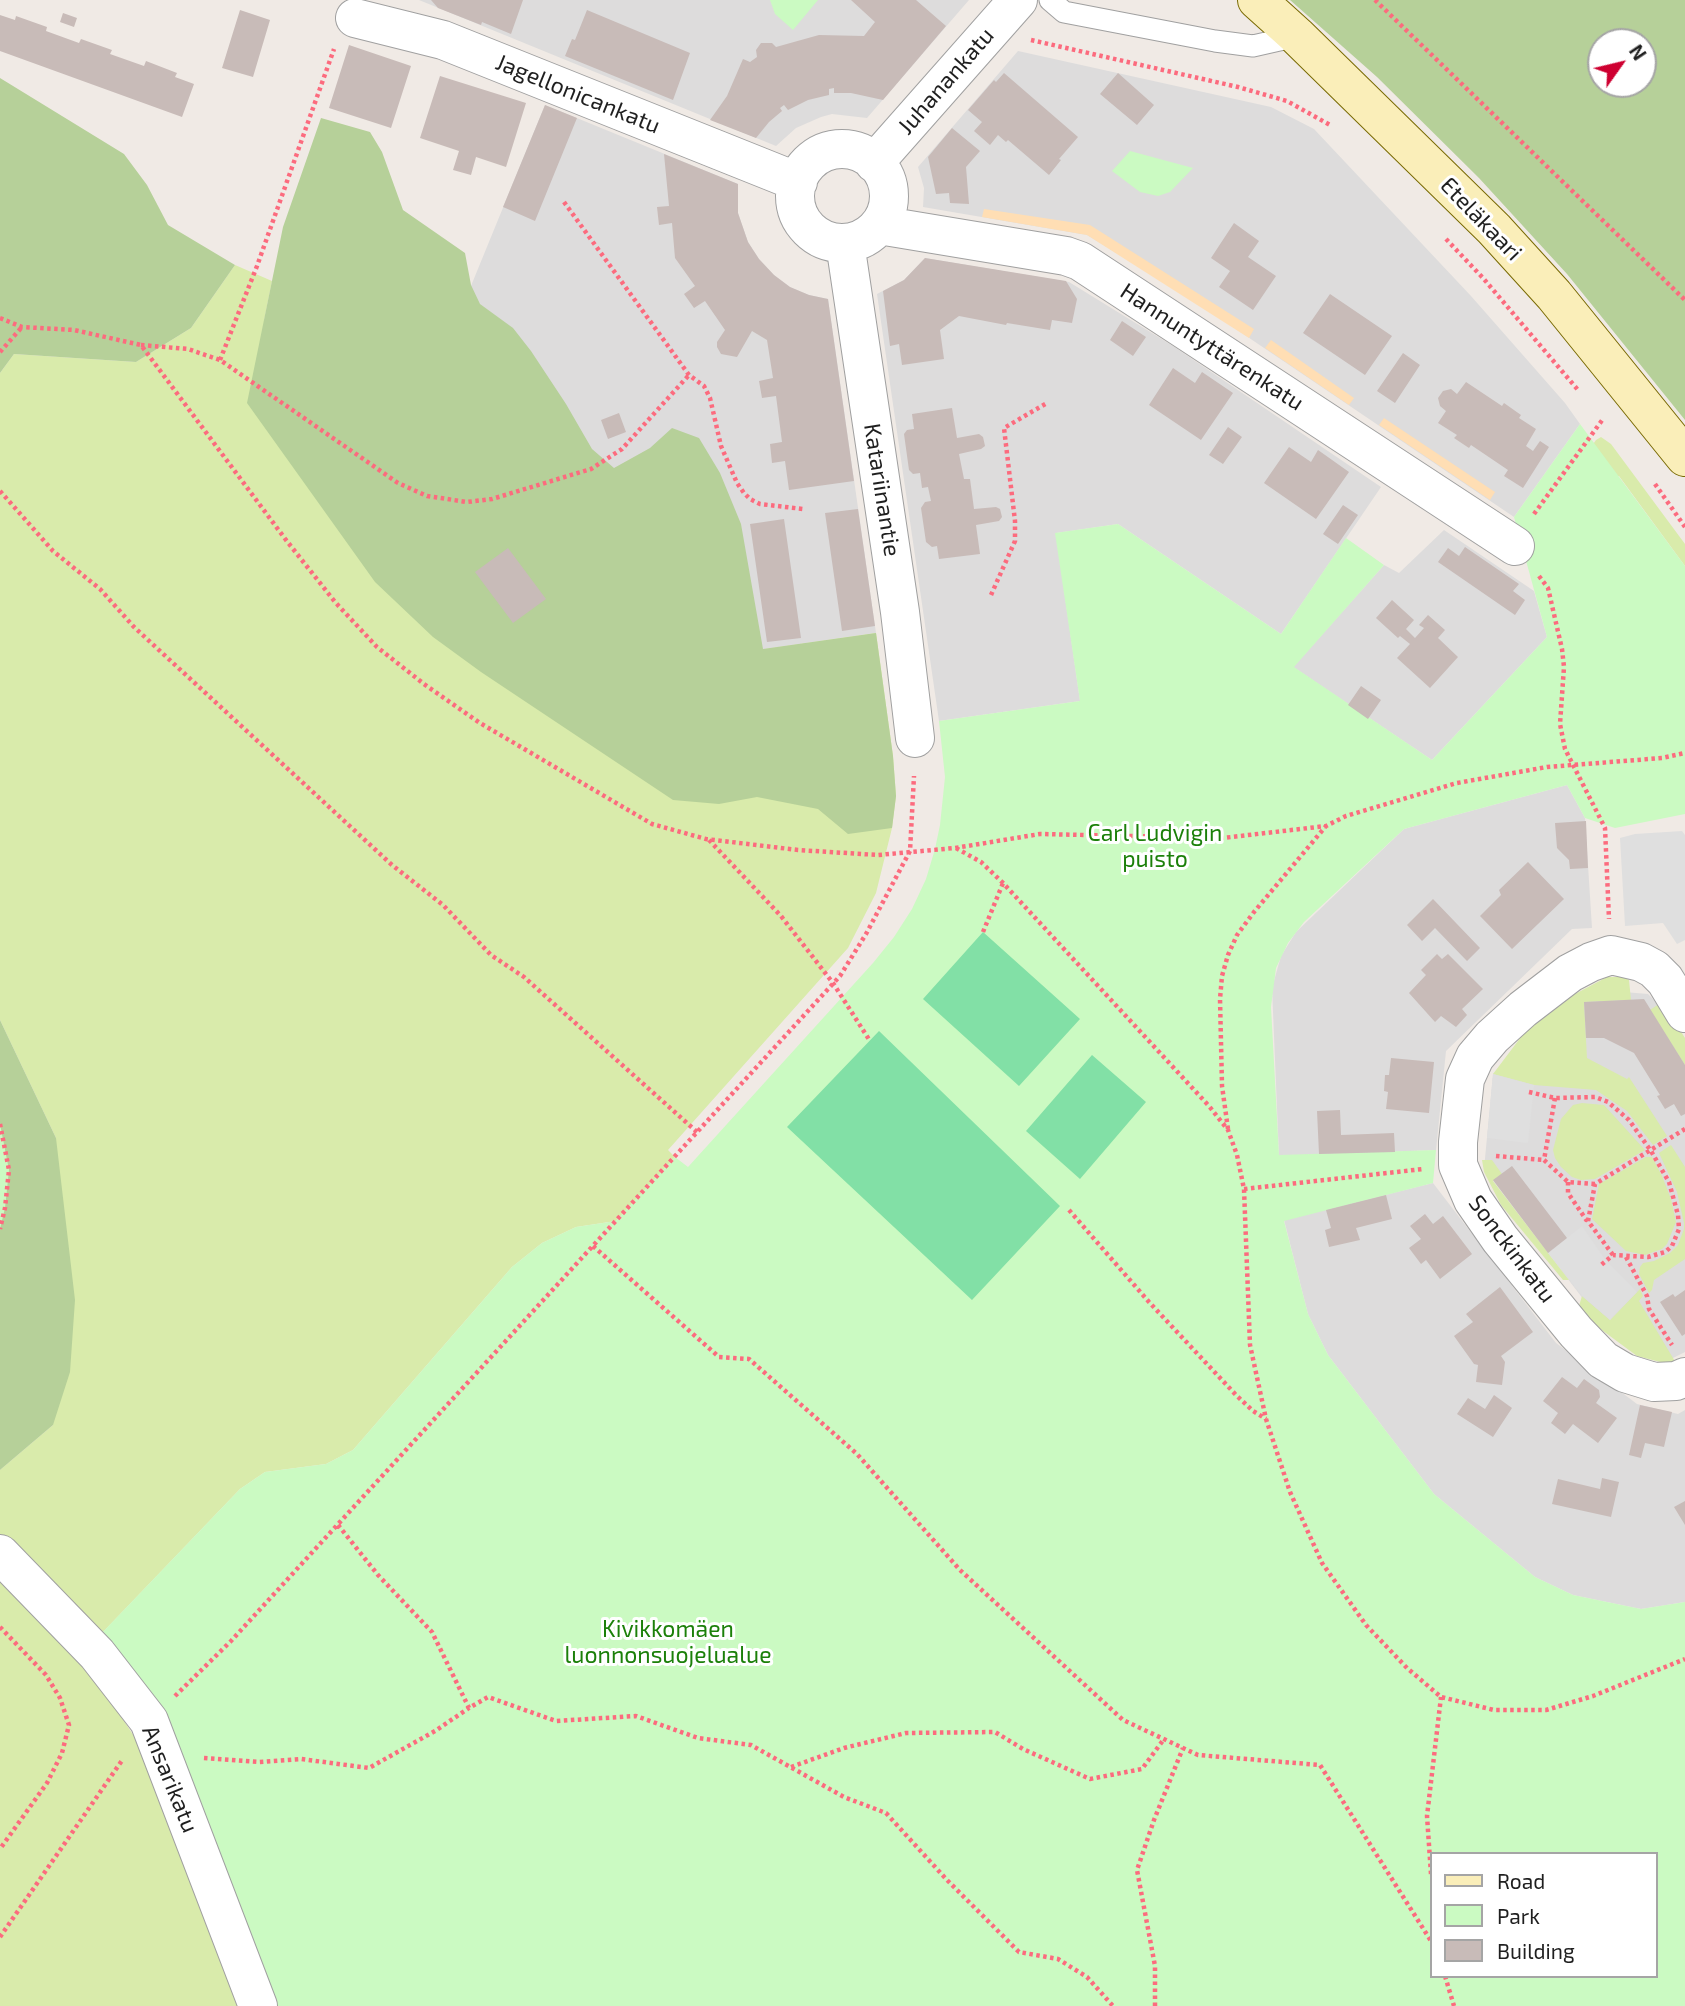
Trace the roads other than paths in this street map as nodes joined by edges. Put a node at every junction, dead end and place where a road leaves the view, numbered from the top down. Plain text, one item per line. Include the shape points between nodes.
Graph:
1 (1050, 0) edge
2 (1257, 0) edge
3 (1011, 8) edge
4 (355, 18) road end
5 (1297, 36) junction
6 (874, 163) junction
7 (798, 182) junction
8 (879, 225) junction
9 (845, 243) junction
10 (1685, 457) edge
11 (1515, 545) road end
12 (915, 738) road end
13 (1685, 1013) edge
14 (1681, 1366) edge
15 (0, 1554) edge
16 (258, 2006) edge

1 - 5 lane via 1064,12 1215,41 1253,46
2 - 5 main road, Eteläkaari
3 - 6 street, Juhanankatu
4 - 7 street, Jagellonicankatu via 443,40
5 - 10 main road, Eteläkaari via 1494,229 1554,295
6 - 7 street via 851,150 824,153 803,170
6 - 8 street via 888,186 886,213
7 - 9 street via 795,197 805,225 823,239
8 - 9 street via 858,241
8 - 11 street, Hannuntyttärenkatu via 1080,261
9 - 12 street, Katariinantie
13 - 14 street, Sonckinkatu via 1665,980 1641,961 1611,955 1570,973 1523,1009 1475,1057 1465,1079 1458,1159 1473,1200 1500,1239 1603,1360 1654,1382 1676,1381
15 - 16 street, Ansarikatu via 97,1654 155,1737

